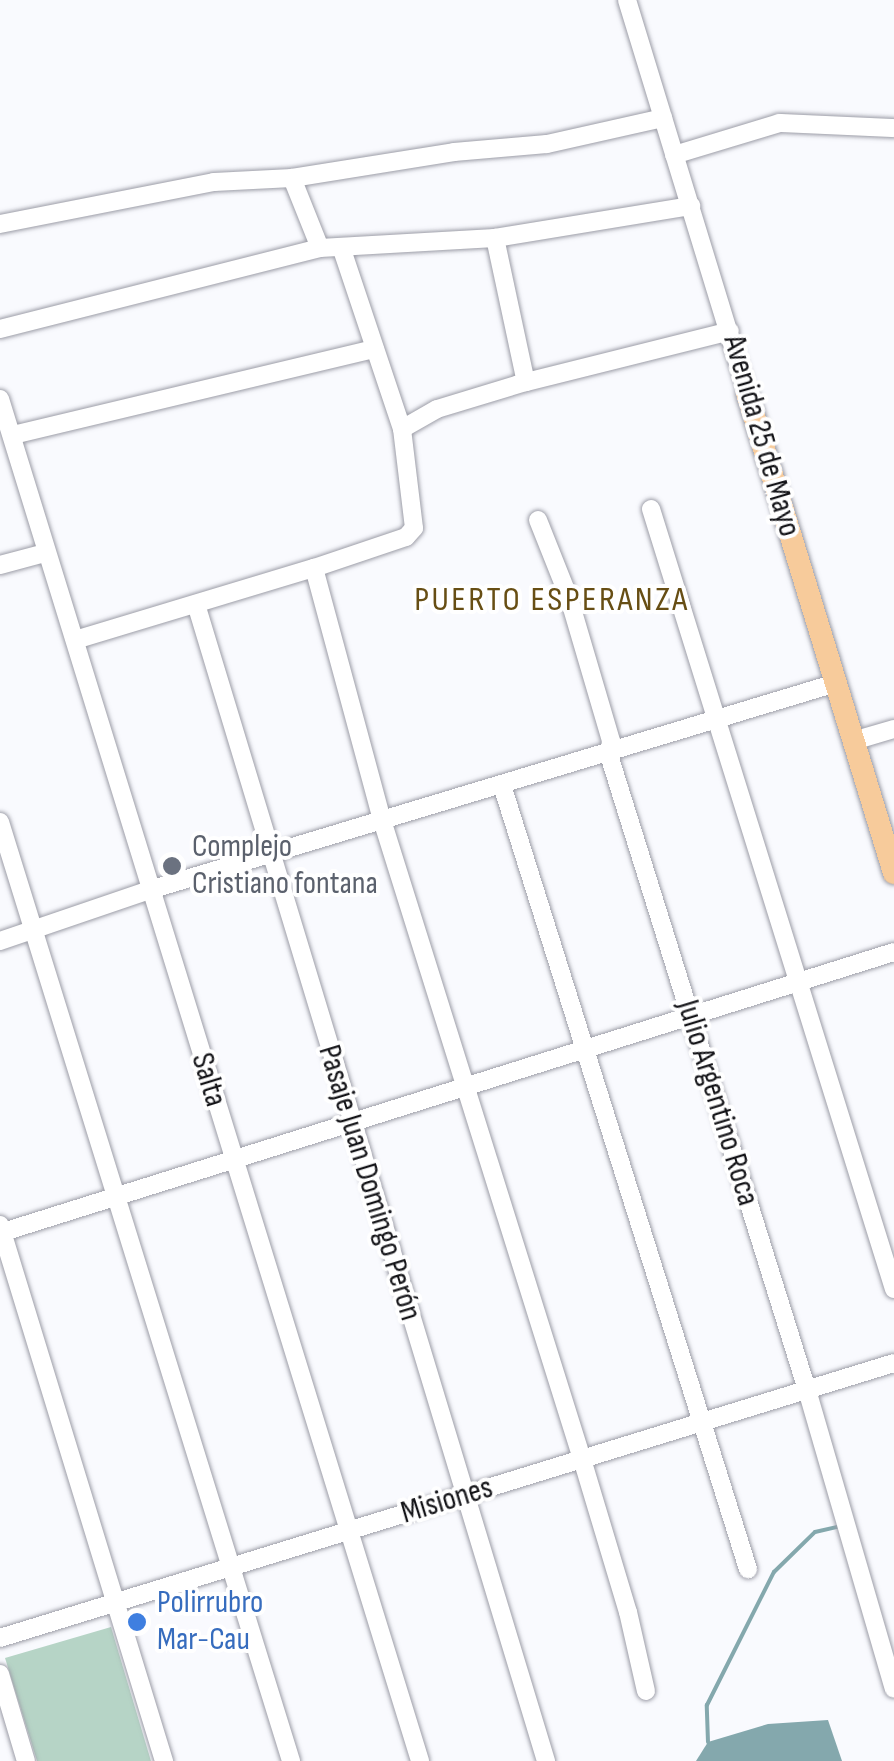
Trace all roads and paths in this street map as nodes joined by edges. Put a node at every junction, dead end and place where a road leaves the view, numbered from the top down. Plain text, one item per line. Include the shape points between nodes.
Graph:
1 (628, 0) edge
2 (663, 118) junction
3 (894, 128) edge
4 (674, 154) junction
5 (292, 178) junction
6 (691, 206) junction
7 (0, 224) edge
8 (495, 238) junction
9 (341, 247) junction
10 (320, 248) junction
11 (0, 329) edge
12 (730, 331) junction
13 (375, 349) junction
14 (526, 382) junction
15 (747, 393) joint
16 (0, 399) edge
17 (402, 429) junction
18 (12, 435) junction
19 (650, 509) dead end
20 (538, 520) dead end
21 (46, 554) junction
22 (0, 565) edge
23 (314, 568) junction
24 (196, 604) junction
25 (75, 640) junction
26 (836, 683) junction
27 (719, 720) junction
28 (894, 729) edge
29 (854, 742) junction
30 (609, 755) junction
31 (502, 785) junction
32 (382, 820) junction
33 (0, 822) edge
34 (270, 855) junction
35 (894, 873) edge
36 (150, 890) junction
37 (35, 929) junction
38 (0, 941) edge
39 (894, 952) edge
40 (799, 982) junction
41 (690, 1016) junction
42 (584, 1049) junction
43 (467, 1086) junction
44 (350, 1123) junction
45 (233, 1160) junction
46 (117, 1196) junction
47 (1, 1230) edge
48 (894, 1289) edge
49 (894, 1363) edge
50 (807, 1390) junction
51 (700, 1423) junction
52 (582, 1459) junction
53 (467, 1494) junction
54 (350, 1530) junction
55 (232, 1567) junction
56 (748, 1569) dead end
57 (114, 1603) junction
58 (0, 1638) edge
59 (0, 1674) edge
60 (893, 1683) edge
61 (646, 1692) dead end
62 (26, 1761) edge
63 (164, 1761) edge
64 (291, 1761) edge
65 (420, 1761) edge
66 (546, 1761) edge

1 - 2 street, Avenida 25 de Mayo
2 - 4 street, Avenida 25 de Mayo
2 - 5 street via 547,144
3 - 4 street via 779,124
4 - 6 street, Avenida 25 de Mayo
5 - 7 street via 214,182
5 - 10 street
6 - 8 street
6 - 12 street, Avenida 25 de Mayo
8 - 9 street
8 - 14 street
9 - 10 street
9 - 13 street
10 - 11 street
12 - 14 street
12 - 15 street, Avenida 25 de Mayo
13 - 17 street
13 - 18 street
14 - 17 street via 436,410
15 - 26 main road, Avenida 25 de Mayo
16 - 18 street, Salta
17 - 23 street via 414,528 406,537
18 - 21 street, Salta
19 - 27 street
20 - 30 street, Julio Argentino Roca via 569,598 611,742
21 - 22 street
21 - 25 street, Salta
23 - 24 street
23 - 32 street
24 - 25 street
24 - 34 street, Pasaje Juan Domingo Perón
25 - 36 street, Salta
26 - 27 street
26 - 29 main road, Avenida 25 de Mayo
27 - 30 street
27 - 40 street
28 - 29 street
29 - 35 main road, Avenida 25 de Mayo
30 - 31 street
30 - 41 street, Julio Argentino Roca
31 - 32 street
31 - 42 street
32 - 34 street
32 - 43 street
33 - 37 street
34 - 36 street
34 - 44 street, Pasaje Juan Domingo Perón
36 - 37 street
36 - 45 street, Salta
37 - 38 street
37 - 46 street
39 - 40 street
40 - 41 street
40 - 48 street
41 - 42 street
41 - 50 street, Julio Argentino Roca
42 - 43 street
42 - 51 street
43 - 44 street
43 - 52 street
44 - 45 street
44 - 53 street, Pasaje Juan Domingo Perón
45 - 46 street
45 - 54 street, Salta
46 - 47 street
46 - 55 street
47 - 57 street
49 - 50 street, Misiones
50 - 51 street, Misiones
50 - 60 street, Julio Argentino Roca
51 - 52 street, Misiones
51 - 56 street
52 - 53 street, Misiones
52 - 61 street
53 - 54 street, Misiones
53 - 66 street, Pasaje Juan Domingo Perón
54 - 55 street, Misiones
54 - 65 street, Salta
55 - 57 street, Misiones
55 - 64 street
57 - 58 street, Misiones
57 - 63 street
59 - 62 street

